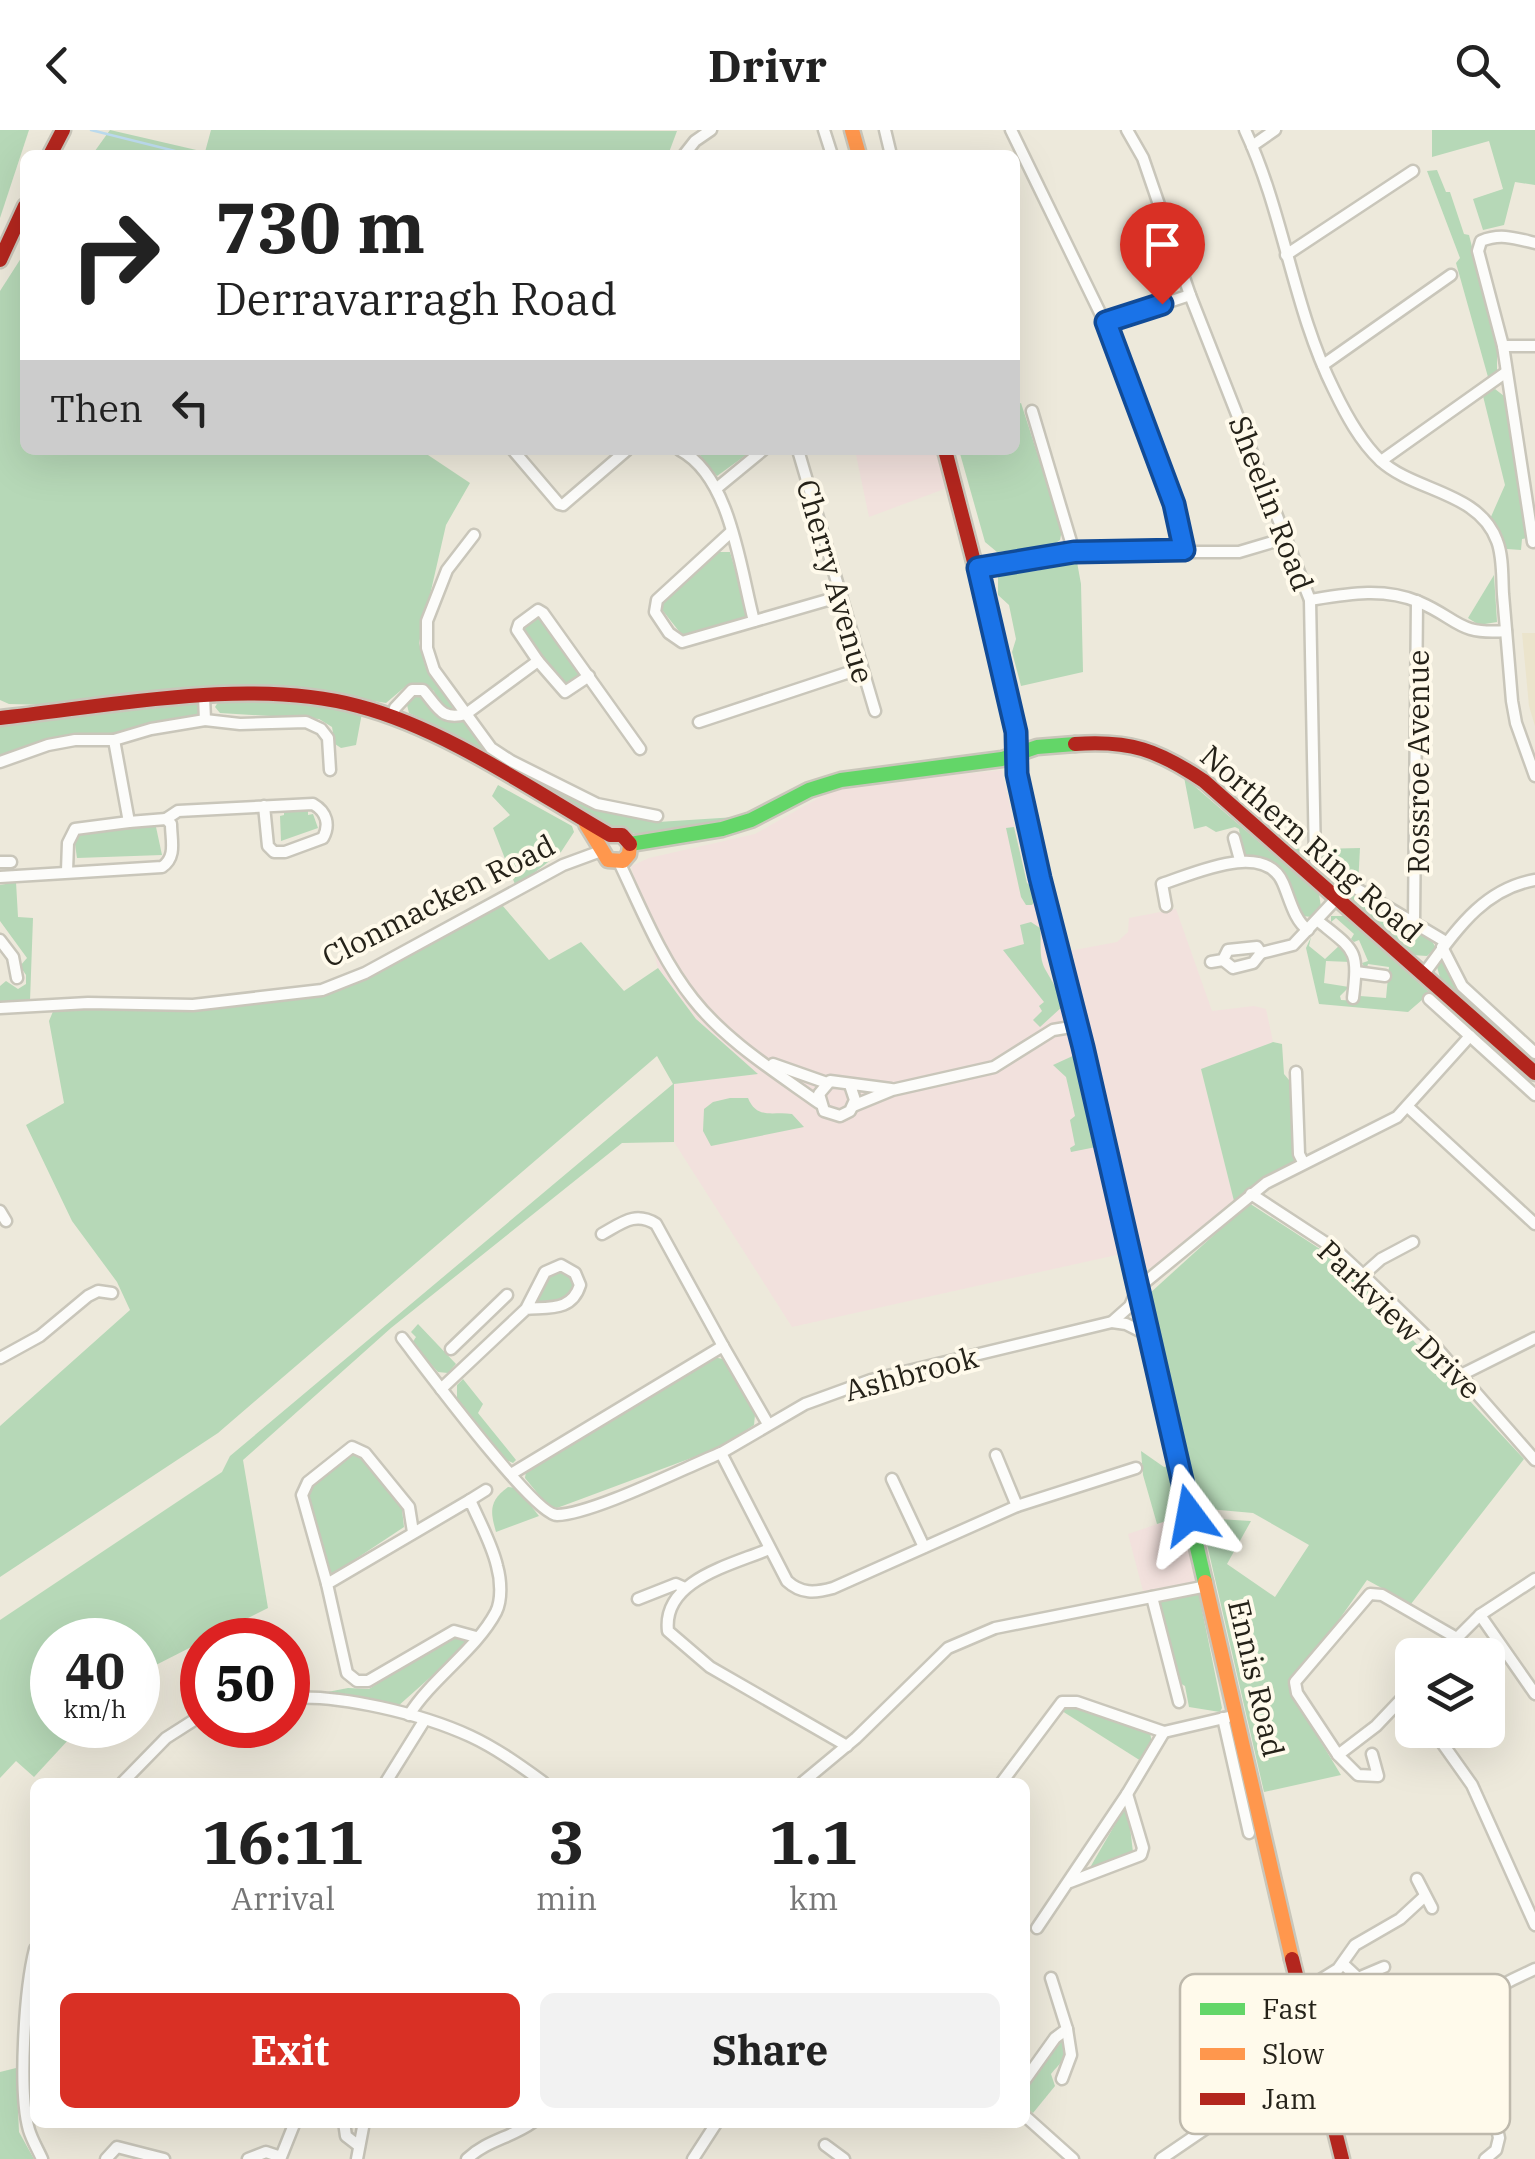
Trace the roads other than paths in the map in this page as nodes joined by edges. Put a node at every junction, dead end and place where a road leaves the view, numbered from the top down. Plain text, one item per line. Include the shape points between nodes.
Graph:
1 (711, 130) edge
2 (1011, 130) edge
3 (1127, 130) edge
4 (1245, 130) edge
5 (1275, 130) edge
6 (1252, 146) junction
7 (688, 150) edge
8 (1413, 171) dead end
9 (20, 217) edge
10 (1535, 243) edge
11 (1286, 255) junction
12 (0, 260) edge
13 (1451, 276) dead end
14 (1190, 295) junction
15 (1106, 322) junction
16 (1503, 346) junction
17 (1535, 346) edge
18 (1323, 365) junction
19 (1505, 373) junction
20 (1032, 411) dead end
21 (517, 455) edge
22 (621, 455) edge
23 (690, 455) edge
24 (757, 455) edge
25 (799, 455) edge
26 (947, 455) edge
27 (1381, 460) junction
28 (717, 488) junction
29 (730, 532) junction
30 (474, 534) dead end
31 (1286, 538) junction
32 (1534, 542) edge
33 (717, 543) junction
34 (1184, 550) junction
35 (736, 551) junction
36 (1074, 552) junction
37 (978, 568) junction
38 (838, 597) junction
39 (1310, 600) junction
40 (1417, 601) junction
41 (754, 621) junction
42 (1506, 631) junction
43 (538, 661) junction
44 (862, 668) junction
45 (590, 676) junction
46 (204, 696) junction
47 (0, 709) edge
48 (874, 711) dead end
49 (16, 714) junction
50 (466, 714) junction
51 (392, 717) junction
52 (0, 718) edge
53 (206, 720) junction
54 (699, 722) dead end
55 (114, 740) junction
56 (640, 749) dead end
57 (344, 753) dead end
58 (329, 754) junction
59 (1017, 754) junction
60 (0, 762) edge
61 (330, 770) dead end
62 (1535, 776) edge
63 (264, 806) junction
64 (657, 816) dead end
65 (166, 819) junction
66 (129, 822) junction
67 (1234, 838) dead end
68 (604, 844) junction
69 (630, 844) junction
70 (1240, 860) junction
71 (619, 862) junction
72 (67, 871) junction
73 (0, 877) edge
74 (1535, 880) edge
75 (1337, 898) junction
76 (1166, 906) dead end
77 (1318, 920) junction
78 (1414, 923) junction
79 (1308, 930) junction
80 (0, 940) edge
81 (1444, 945) junction
82 (1260, 953) junction
83 (1356, 972) junction
84 (1385, 976) dead end
85 (1423, 976) junction
86 (17, 978) dead end
87 (1352, 998) dead end
88 (1429, 999) dead end
89 (0, 1008) edge
90 (1077, 1026) junction
91 (1470, 1036) junction
92 (1535, 1053) edge
93 (754, 1055) junction
94 (1296, 1072) dead end
95 (1535, 1073) edge
96 (827, 1082) junction
97 (850, 1084) junction
98 (892, 1090) junction
99 (1535, 1095) edge
100 (819, 1102) junction
101 (854, 1106) junction
102 (1408, 1107) junction
103 (1303, 1162) junction
104 (1251, 1194) junction
105 (1535, 1224) edge
106 (602, 1234) dead end
107 (1413, 1242) dead end
108 (1363, 1275) junction
109 (1138, 1288) junction
110 (112, 1293) dead end
111 (507, 1294) dead end
112 (526, 1309) junction
113 (479, 1322) junction
114 (1112, 1322) junction
115 (1148, 1335) junction
116 (402, 1338) dead end
117 (495, 1338) junction
118 (1535, 1338) edge
119 (723, 1346) junction
120 (450, 1350) dead end
121 (0, 1358) edge
122 (1461, 1375) junction
123 (441, 1389) junction
124 (768, 1424) junction
125 (721, 1452) junction
126 (996, 1455) dead end
127 (1535, 1458) edge
128 (1136, 1468) dead end
129 (511, 1474) junction
130 (892, 1479) dead end
131 (486, 1490) dead end
132 (470, 1500) junction
133 (1016, 1506) junction
134 (413, 1532) junction
135 (924, 1547) junction
136 (769, 1550) junction
137 (1535, 1579) edge
138 (327, 1584) junction
139 (1207, 1586) junction
140 (684, 1588) junction
141 (656, 1592) junction
142 (1152, 1597) junction
143 (638, 1599) dead end
144 (672, 1601) junction
145 (1480, 1615) junction
146 (476, 1637) junction
147 (1455, 1637) joint
148 (1535, 1694) edge
149 (310, 1700) edge
150 (1179, 1702) dead end
151 (1395, 1710) edge
152 (408, 1715) junction
153 (1230, 1717) junction
154 (424, 1721) junction
155 (180, 1729) edge
156 (1164, 1732) junction
157 (846, 1746) junction
158 (1446, 1748) edge
159 (1372, 1754) dead end
160 (1338, 1755) junction
161 (126, 1778) edge
162 (388, 1778) edge
163 (537, 1778) edge
164 (808, 1778) edge
165 (1005, 1778) edge
166 (1127, 1794) junction
167 (1249, 1833) dead end
168 (1417, 1879) dead end
169 (1068, 1883) junction
170 (1426, 1896) junction
171 (1432, 1908) dead end
172 (1535, 1925) edge
173 (1037, 1928) dead end
174 (1343, 1964) junction
175 (1384, 1967) dead end
176 (1535, 1969) edge
177 (30, 1970) edge
178 (1295, 1974) edge
179 (1329, 1974) edge
180 (1354, 1974) edge
181 (1367, 1974) edge
182 (1051, 1978) dead end
183 (1510, 1983) edge
184 (1067, 2029) junction
185 (1030, 2073) edge
186 (1062, 2079) dead end
187 (1030, 2121) edge
188 (293, 2128) edge
189 (345, 2128) edge
190 (363, 2128) edge
191 (525, 2128) edge
192 (713, 2128) edge
193 (1198, 2134) edge
194 (1336, 2134) edge
195 (1498, 2134) edge
196 (824, 2145) dead end
197 (360, 2146) junction
198 (1069, 2157) edge
199 (281, 2158) edge
200 (42, 2159) edge
201 (106, 2159) edge
202 (164, 2159) edge
203 (248, 2159) edge
204 (357, 2159) edge
205 (468, 2159) edge
206 (693, 2159) edge
207 (844, 2159) edge
208 (1161, 2159) edge
209 (1342, 2159) edge
210 (1486, 2159) edge

1 - 7 street
2 - 15 street
3 - 14 street, Sheelin Road
4 - 6 street
5 - 6 street
6 - 11 street
8 - 11 street
9 - 12 main road
10 - 16 street via 1509,236 1481,241
11 - 18 street
13 - 18 street
14 - 15 street
14 - 31 street, Sheelin Road
15 - 34 street via 1174,504
16 - 17 street
16 - 19 street
18 - 27 street via 1358,434
19 - 27 street
19 - 32 street
20 - 36 street
21 - 22 street via 563,505
23 - 28 street
24 - 28 street
25 - 38 street, Cherry Avenue
26 - 37 main road, Ennis Road
27 - 42 street via 1452,496 1488,526 1500,554
28 - 29 street
29 - 33 street
29 - 35 street
30 - 50 street via 447,570 426,620 434,670
31 - 34 street via 1239,552
31 - 39 street, Sheelin Road
33 - 35 street
33 - 41 street via 656,600 656,612 682,642
34 - 36 street
35 - 41 street
36 - 37 street
37 - 59 main road, Ennis Road
38 - 41 street
38 - 44 street, Cherry Avenue
39 - 40 street via 1366,591
39 - 78 street, Sheelin Road via 1313,855
40 - 42 street via 1474,632
40 - 78 street, Rossroe Avenue
42 - 62 street via 1516,723
43 - 45 street via 566,692
43 - 45 street via 517,630 538,610
43 - 50 street
44 - 48 street, Cherry Avenue
44 - 54 street
45 - 56 street
46 - 49 main road
46 - 51 main road via 318,698
46 - 53 street
47 - 49 main road
49 - 52 main road
50 - 51 street via 441,714 423,690 412,690
50 - 64 street via 491,748 511,761 597,804
51 - 68 main road via 582,819
53 - 55 street
53 - 58 street via 306,722 321,728
55 - 60 street via 48,745
55 - 66 street
57 - 58 street
58 - 61 street
59 - 69 main road via 840,780 722,829
59 - 75 main road, Northern Ring Road via 1105,742 1144,747 1173,760
59 - 90 main road, Ennis Road
63 - 63 street via 314,804 328,830 323,838 274,852
63 - 65 street via 178,811
65 - 66 street
65 - 72 street via 172,856 162,867
66 - 72 street via 75,829
67 - 70 street
68 - 69 main road via 622,835
68 - 71 main road via 608,860
68 - 89 street, Clonmacken Road via 322,990 193,1004
69 - 71 main road via 630,854
70 - 76 street via 1162,884
70 - 79 street via 1280,876
71 - 93 street via 670,966 694,1000
72 - 73 street
74 - 81 street via 1484,903
75 - 77 street
75 - 85 main road, Northern Ring Road
77 - 79 street
77 - 83 street via 1351,947
78 - 81 street, Sheelin Road
79 - 82 street via 1286,948
80 - 86 street
81 - 85 street
81 - 92 street via 1462,986
82 - 82 street via 1251,945 1228,950 1217,961 1233,968 1253,963
83 - 84 street
83 - 87 street
85 - 95 main road, Northern Ring Road
88 - 91 street
90 - 98 street via 1053,1030 994,1067
90 - 109 main road, Ennis Road
91 - 99 street
91 - 102 street
93 - 96 street
93 - 100 street
94 - 103 street
96 - 97 street
96 - 100 street
97 - 98 street
97 - 101 street
98 - 101 street
100 - 101 street via 834,1116
102 - 103 street
102 - 105 street
103 - 104 street
104 - 108 street, Parkview Drive via 1335,1248
104 - 109 street
106 - 119 street via 631,1218 656,1224
107 - 108 street
108 - 122 street, Parkview Drive
109 - 114 street
109 - 115 main road, Ennis Road
110 - 121 street via 88,1296
111 - 113 street
112 - 112 street via 552,1267 569,1268 579,1280 564,1307
112 - 117 street
113 - 117 street
113 - 120 street
114 - 115 street
114 - 124 street, Ashbrook via 871,1380
115 - 139 main road, Ennis Road
116 - 123 street
117 - 123 street
118 - 122 street
119 - 124 street
119 - 129 street
122 - 127 street, Parkview Drive
123 - 129 street
124 - 125 street, Ashbrook
125 - 129 street, Ashbrook via 559,1515 546,1513
125 - 136 street
126 - 133 street
128 - 133 street
130 - 135 street
131 - 132 street
132 - 134 street
132 - 146 street via 497,1566 500,1595
133 - 135 street
134 - 138 street
134 - 138 street via 409,1507 365,1453 352,1447 308,1482 302,1496
135 - 136 street via 812,1592 794,1588
136 - 140 street
137 - 145 street
138 - 146 street via 347,1673 357,1681 454,1632
139 - 142 street
139 - 153 main road, Ennis Road
140 - 141 street via 676,1584
140 - 144 street
141 - 143 street
141 - 144 street
142 - 150 street
142 - 157 street via 995,1628 948,1648
144 - 157 street via 668,1631 685,1648
145 - 147 street
145 - 148 street
146 - 152 street
147 - 160 street via 1382,1595 1365,1599 1295,1682
149 - 152 street
151 - 160 street
152 - 154 street
153 - 156 street
153 - 167 street
153 - 178 main road, Ennis Road
154 - 162 street
154 - 163 street via 471,1736
155 - 161 street
156 - 165 street via 1062,1702
156 - 166 street
157 - 164 street
158 - 172 street via 1472,1785
159 - 160 street via 1379,1781 1358,1775
166 - 169 street
166 - 169 street via 1141,1855
168 - 170 street
169 - 173 street
170 - 171 street
170 - 174 street via 1355,1945
174 - 179 street
174 - 180 street
175 - 181 street
176 - 183 street
177 - 200 street via 24,2065 28,2128
182 - 184 street
184 - 185 street
184 - 186 street via 1071,2050
187 - 198 street
188 - 199 street
189 - 197 street
190 - 197 street
191 - 205 street via 484,2143
192 - 206 street
193 - 208 street
194 - 209 main road, Ennis Road
195 - 210 street via 1496,2150
196 - 207 street
197 - 204 street
199 - 203 street via 266,2152
201 - 202 street via 117,2147

